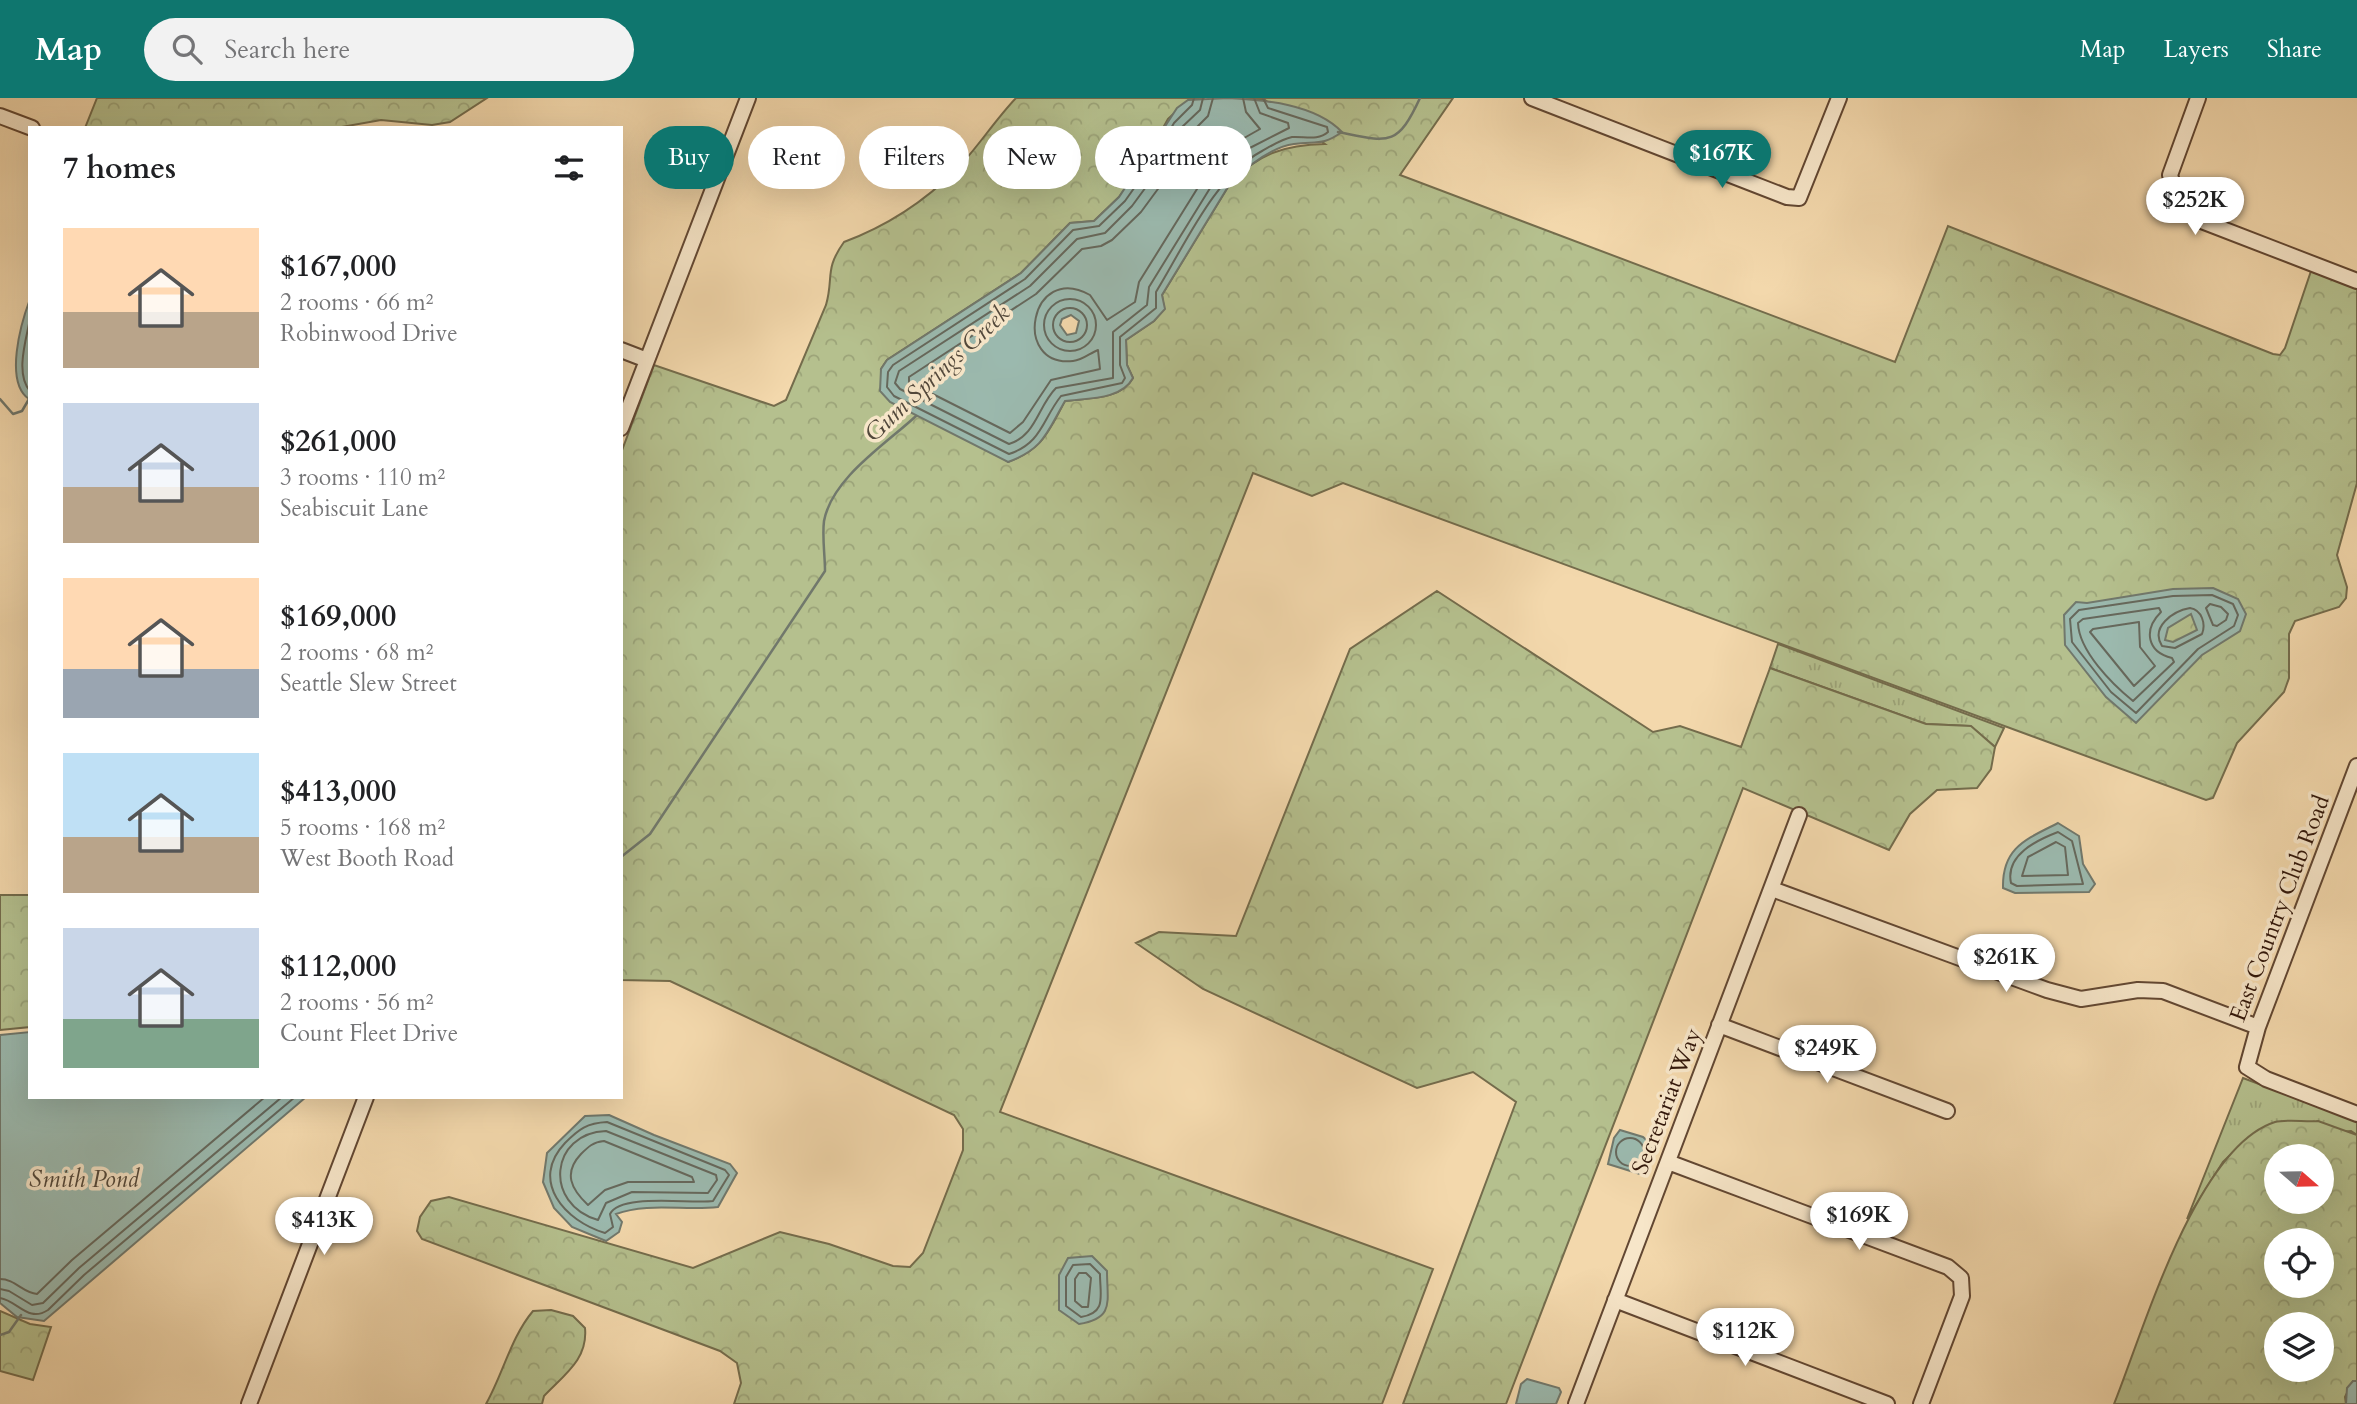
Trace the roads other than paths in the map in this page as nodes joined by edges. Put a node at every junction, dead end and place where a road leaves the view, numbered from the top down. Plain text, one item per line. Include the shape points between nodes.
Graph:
1 (748, 98) edge
2 (1532, 98) edge
3 (1839, 98) edge
4 (2198, 98) edge
5 (0, 116) edge
6 (28, 126) edge
7 (2357, 281) edge
8 (623, 351) edge
9 (647, 360) junction
10 (623, 423) edge
11 (2357, 766) edge
12 (1799, 815) dead end
13 (1772, 889) junction
14 (1719, 1025) junction
15 (2258, 1027) junction
16 (365, 1099) edge
17 (1947, 1111) dead end
18 (2357, 1114) edge
19 (1668, 1162) junction
20 (1615, 1300) junction
21 (249, 1404) edge
22 (1576, 1404) edge
23 (1887, 1404) edge
24 (1921, 1404) edge

1 - 9 street
2 - 3 street via 1799,198
4 - 7 street via 2170,175 2178,201 2199,220
5 - 6 street
8 - 9 street
9 - 10 street
11 - 15 street, East Country Club Road
12 - 13 street, Secretariat Way
13 - 14 street, Secretariat Way
13 - 15 street via 2047,990 2081,999 2163,991
14 - 17 street
14 - 19 street, Secretariat Way
15 - 18 street, East Country Club Road via 2247,1067 2266,1079
16 - 21 street
19 - 20 street, Secretariat Way
19 - 24 street via 1948,1267 1961,1278 1962,1296
20 - 22 street, Secretariat Way
20 - 23 street

